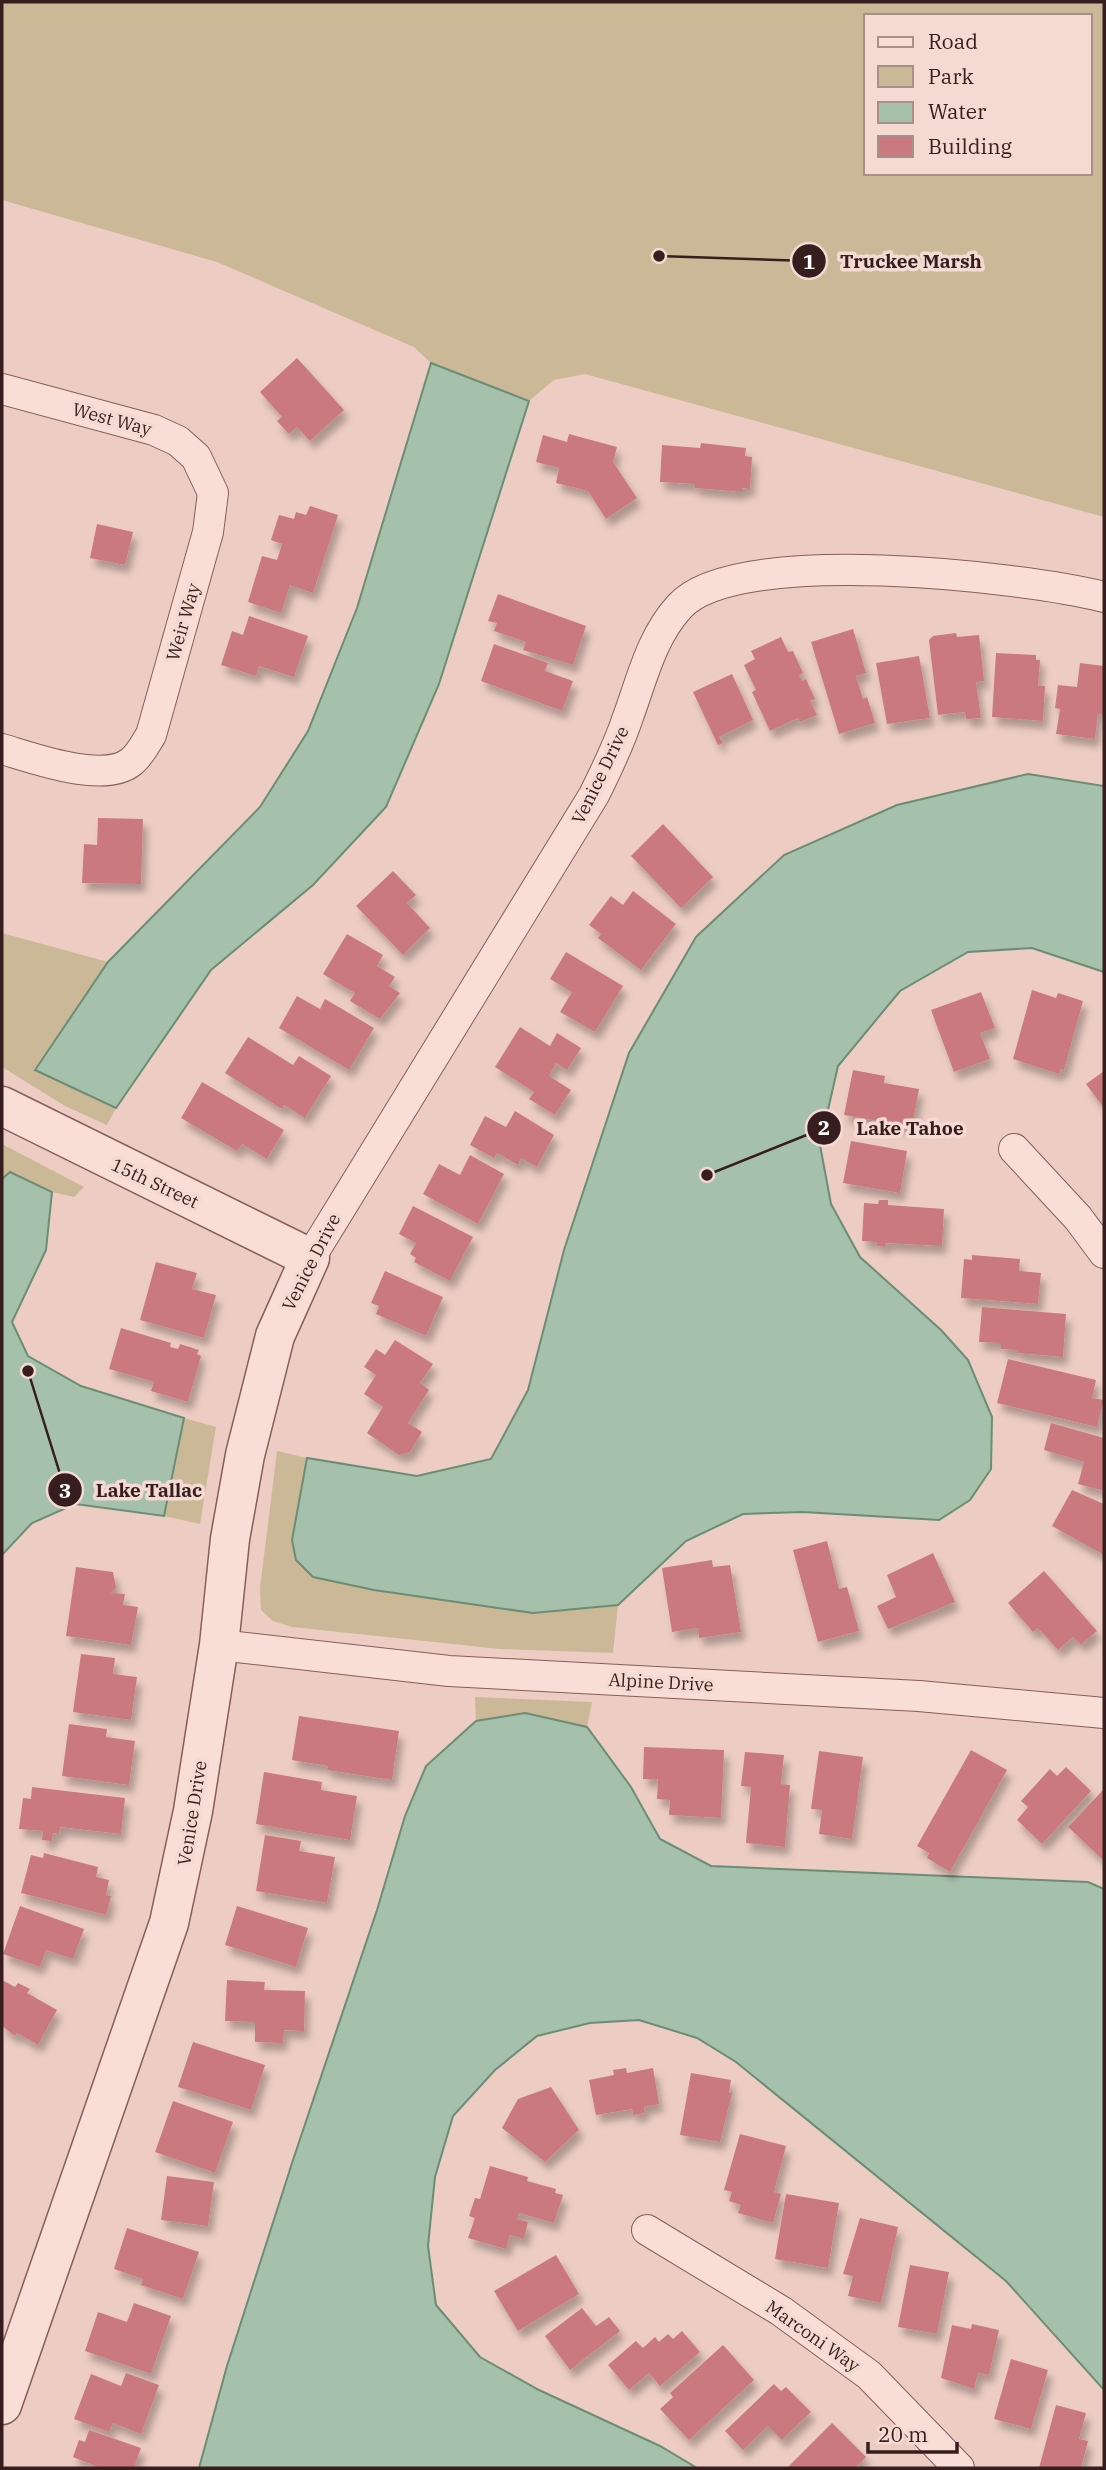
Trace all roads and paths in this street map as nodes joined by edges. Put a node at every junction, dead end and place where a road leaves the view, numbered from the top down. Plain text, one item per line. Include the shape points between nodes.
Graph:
1 (2, 389) edge
2 (206, 475) joint
3 (1104, 597) edge
4 (2, 749) edge
5 (2, 1106) edge
6 (1014, 1149) dead end
7 (1104, 1253) edge
8 (310, 1258) junction
9 (219, 1645) junction
10 (1104, 1713) edge
11 (647, 2230) dead end
12 (2, 2405) edge
13 (958, 2468) edge

1 - 2 street, West Way via 178,440
2 - 4 street, Weir Way via 213,493 208,532 151,735 130,764 95,771
3 - 8 street, Venice Drive via 999,577 858,570 732,581 700,591 681,604 661,629 594,795
5 - 8 street, 15th Street
6 - 7 street
8 - 9 street, Venice Drive via 275,1336 259,1392 230,1539
9 - 10 street, Alpine Drive via 449,1671 919,1696
9 - 12 street, Venice Drive via 182,1872 169,1923
11 - 13 street, Marconi Way via 781,2311 869,2375

